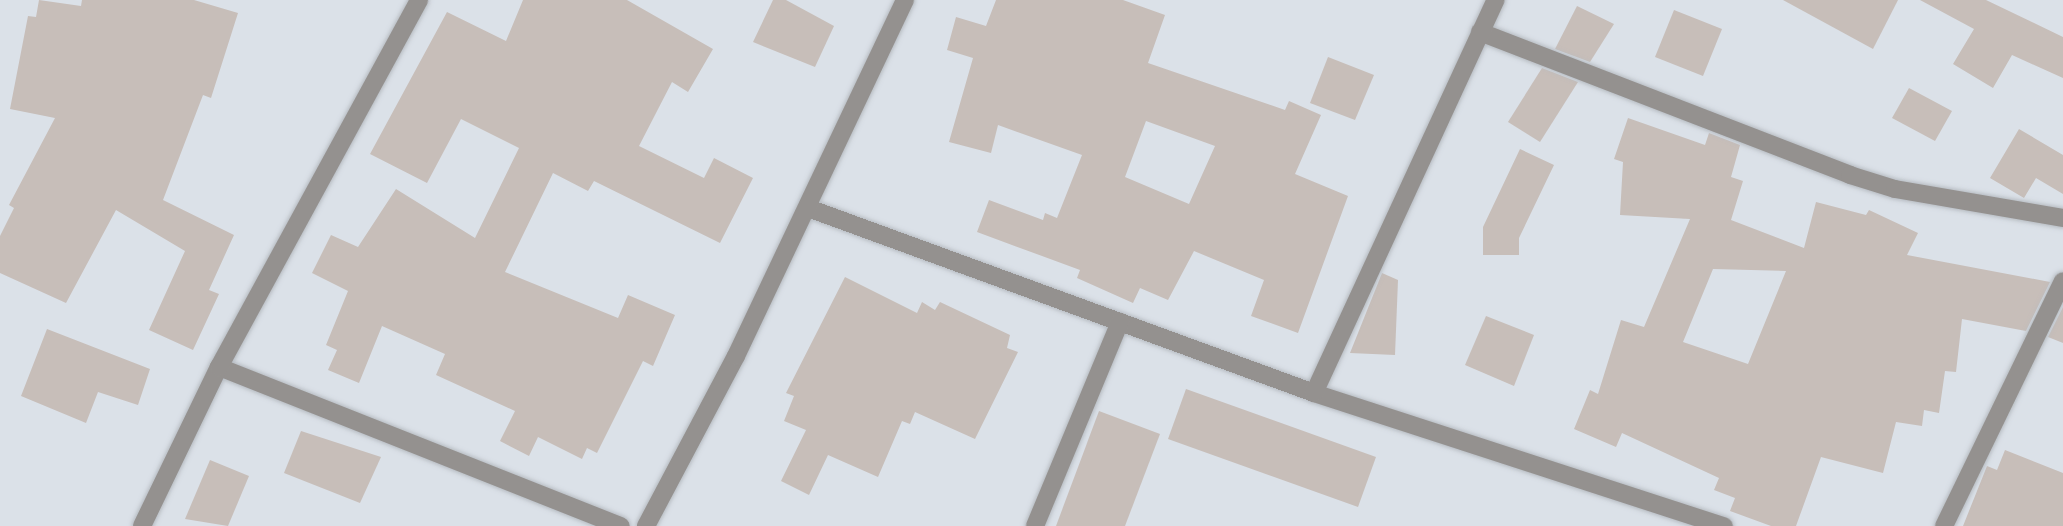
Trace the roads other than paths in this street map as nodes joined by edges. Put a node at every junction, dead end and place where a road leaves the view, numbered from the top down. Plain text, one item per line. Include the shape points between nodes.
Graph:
1 (419, 0) edge
2 (905, 0) edge
3 (1496, 0) edge
4 (1480, 32) junction
5 (808, 208) junction
6 (2063, 218) edge
7 (2063, 281) edge
8 (1120, 322) junction
9 (219, 367) junction
10 (1314, 393) junction
11 (1669, 518) edge
12 (142, 526) edge
13 (621, 526) edge
14 (646, 526) edge
15 (1035, 526) edge
16 (1724, 526) edge
17 (1944, 526) edge

1 - 9 street
2 - 5 street
3 - 4 street
4 - 6 street via 1861,179
4 - 10 street
5 - 8 street
5 - 14 street
7 - 17 street
8 - 10 street
8 - 15 street
9 - 12 street
9 - 13 street
10 - 11 street
11 - 16 street

